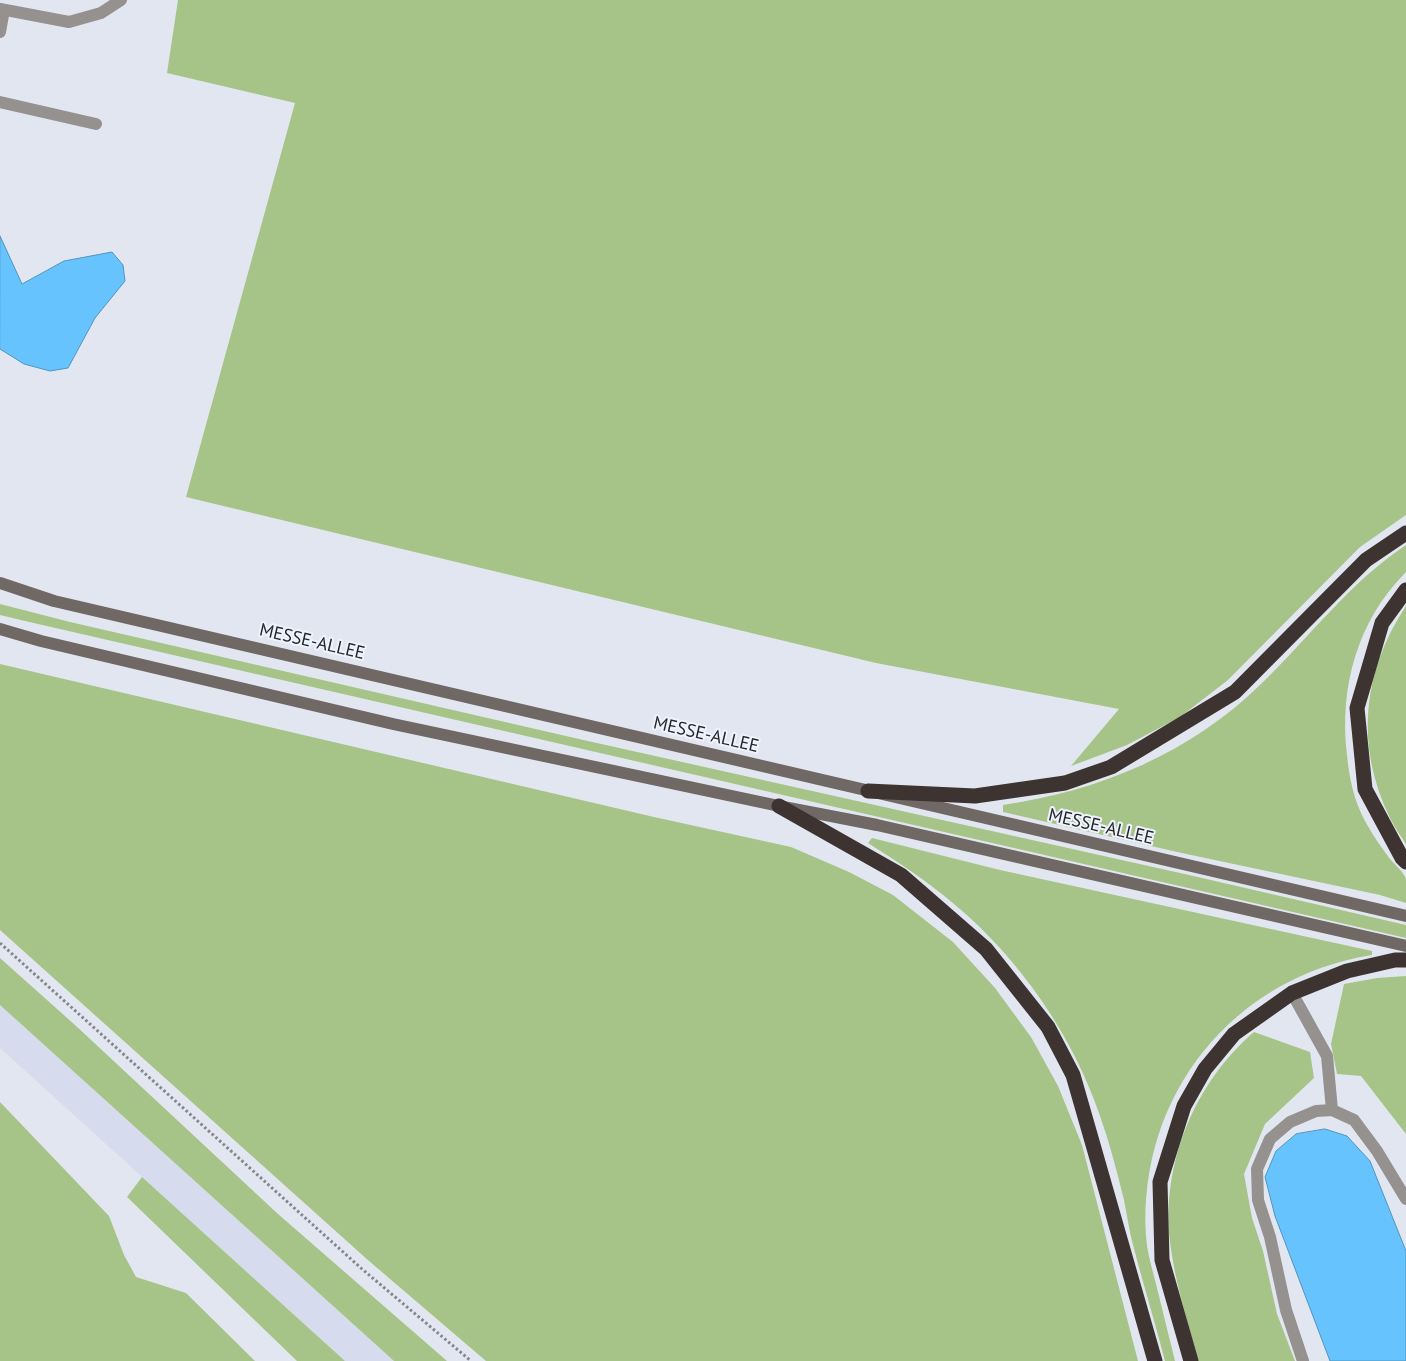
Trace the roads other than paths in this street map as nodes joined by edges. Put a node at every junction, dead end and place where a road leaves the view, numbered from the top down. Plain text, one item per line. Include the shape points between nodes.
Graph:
1 (121, 0) edge
2 (2, 9) edge
3 (0, 32) edge
4 (0, 102) edge
5 (96, 124) dead end
6 (1406, 533) edge
7 (0, 583) edge
8 (1406, 590) edge
9 (0, 629) edge
10 (868, 791) junction
11 (779, 806) junction
12 (1406, 862) edge
13 (1406, 916) edge
14 (1406, 946) edge
15 (1406, 960) edge
16 (1292, 993) junction
17 (1332, 1110) junction
18 (1406, 1199) edge
19 (1155, 1361) edge
20 (1191, 1361) edge
21 (1303, 1361) edge

1 - 2 lane via 101,13 69,22
2 - 3 lane
4 - 5 lane
6 - 10 highway via 1366,560 1234,692 1111,767 1066,784 975,796
7 - 10 main road, MESSE-ALLEE via 54,601
8 - 12 highway via 1382,623 1357,708 1365,789
9 - 11 main road via 393,724
10 - 13 main road, MESSE-ALLEE
11 - 14 main road via 886,827
11 - 19 highway via 901,875 986,949 1048,1027 1073,1075
15 - 16 highway via 1347,971
16 - 17 lane via 1327,1056
16 - 20 highway via 1234,1034 1206,1069 1184,1106 1160,1182 1162,1260
17 - 18 lane via 1354,1120
17 - 21 lane via 1290,1122 1270,1139 1257,1169 1258,1200 1270,1237 1286,1310

